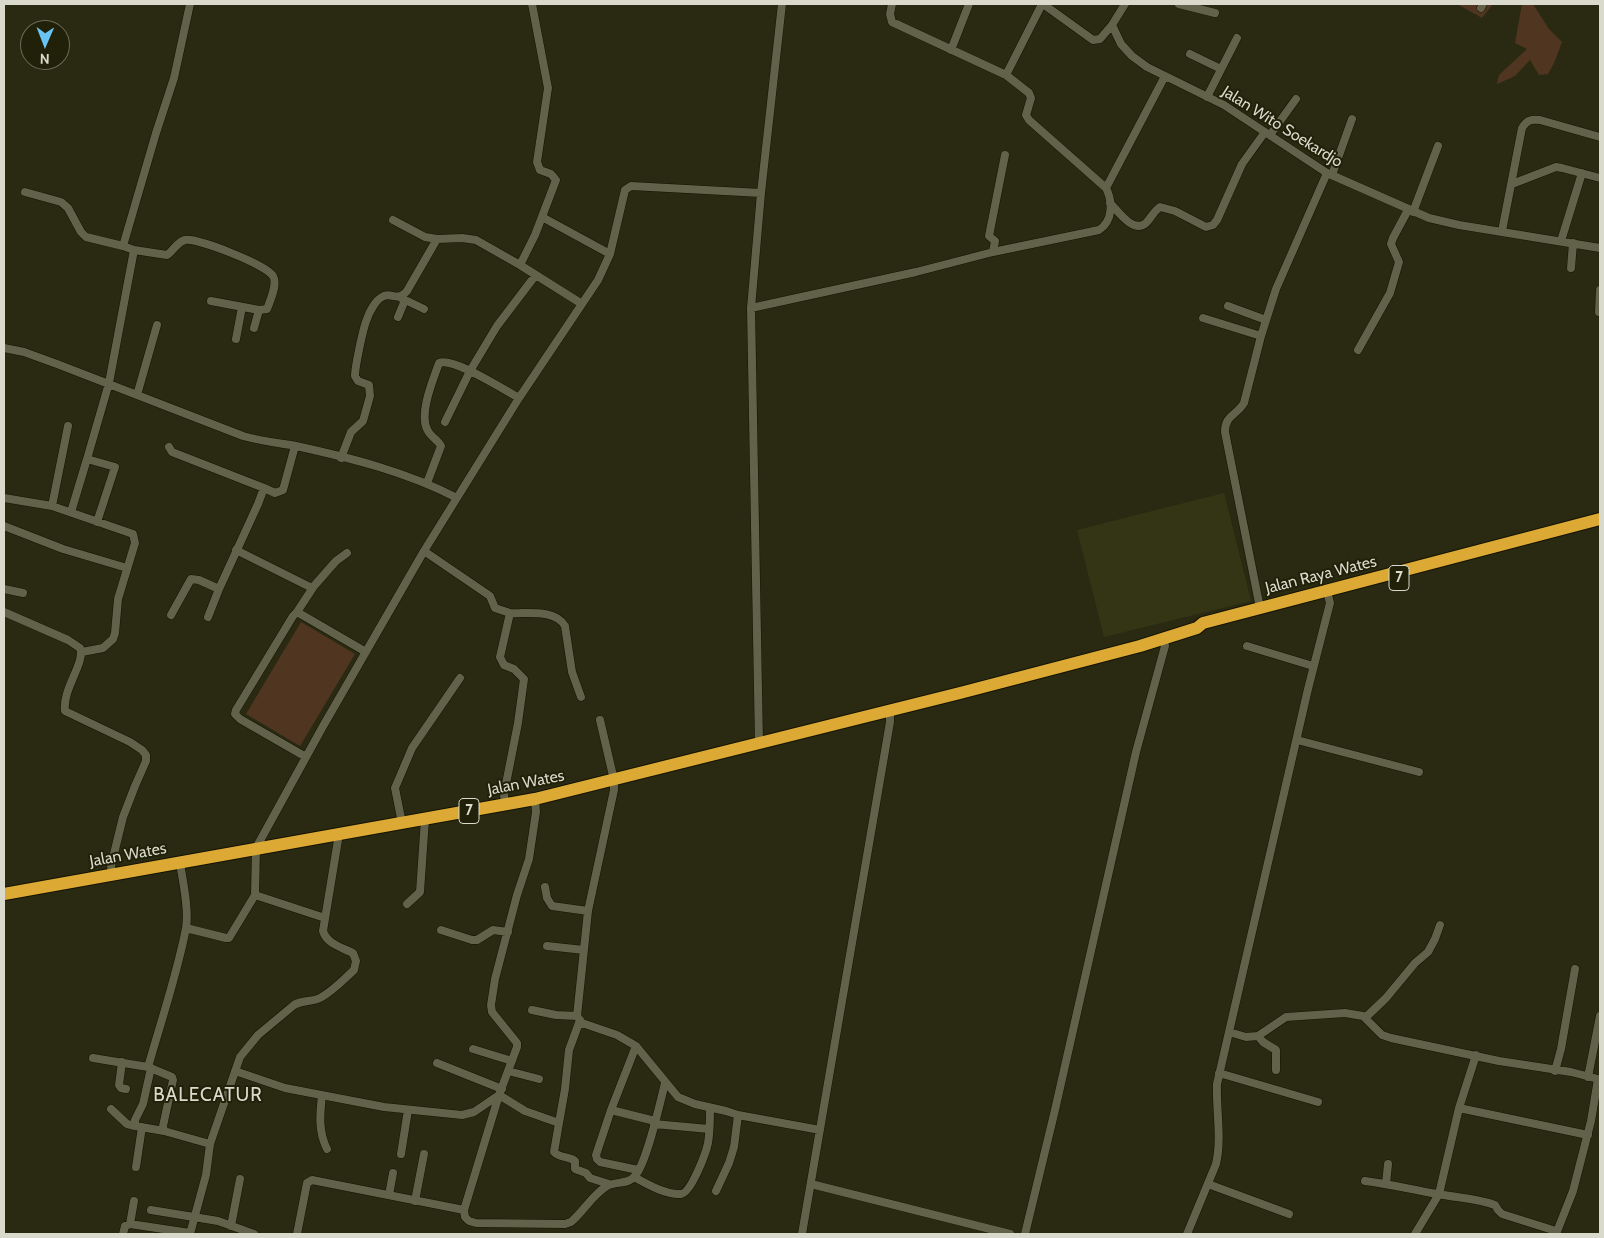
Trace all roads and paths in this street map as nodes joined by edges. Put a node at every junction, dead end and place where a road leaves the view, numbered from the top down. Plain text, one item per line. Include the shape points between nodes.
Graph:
1 (190, 4) edge
2 (532, 4) edge
3 (782, 4) edge
4 (892, 4) edge
5 (969, 4) edge
6 (1043, 4) edge
7 (1125, 4) edge
8 (1178, 4) edge
9 (1215, 14) dead end
10 (1112, 25) junction
11 (1237, 38) dead end
12 (952, 50) junction
13 (1190, 54) dead end
14 (1221, 69) junction
15 (1006, 75) junction
16 (1165, 76) junction
17 (1207, 97) junction
18 (1296, 100) dead end
19 (1352, 119) dead end
20 (1267, 134) junction
21 (1600, 137) edge
22 (1438, 146) dead end
23 (1005, 155) dead end
24 (1582, 173) junction
25 (1329, 174) junction
26 (1600, 178) edge
27 (1512, 184) junction
28 (1106, 188) junction
29 (25, 192) dead end
30 (761, 192) junction
31 (1110, 203) junction
32 (1410, 211) junction
33 (542, 217) junction
34 (392, 220) dead end
35 (1502, 231) junction
36 (437, 239) junction
37 (1561, 241) junction
38 (1572, 243) junction
39 (124, 246) junction
40 (1600, 248) edge
41 (134, 250) junction
42 (993, 252) junction
43 (610, 254) junction
44 (520, 265) junction
45 (1571, 268) dead end
46 (535, 276) junction
47 (1600, 290) edge
48 (402, 299) junction
49 (211, 301) dead end
50 (582, 304) junction
51 (1228, 306) dead end
52 (242, 307) junction
53 (751, 308) junction
54 (424, 309) dead end
55 (259, 310) junction
56 (1599, 312) dead end
57 (398, 317) dead end
58 (1203, 318) dead end
59 (1266, 320) junction
60 (157, 325) dead end
61 (254, 328) dead end
62 (1261, 336) junction
63 (236, 339) dead end
64 (4, 348) edge
65 (1358, 350) dead end
66 (470, 371) junction
67 (109, 383) junction
68 (138, 395) junction
69 (519, 398) junction
70 (445, 422) dead end
71 (68, 426) dead end
72 (295, 446) junction
73 (170, 447) dead end
74 (341, 458) junction
75 (87, 459) junction
76 (427, 483) junction
77 (264, 488) junction
78 (4, 498) edge
79 (458, 498) junction
80 (52, 506) junction
81 (70, 512) junction
82 (1600, 519) edge
83 (98, 522) junction
84 (1600, 525) edge
85 (4, 526) edge
86 (236, 550) junction
87 (424, 551) junction
88 (347, 553) dead end
89 (127, 568) junction
90 (314, 586) junction
91 (4, 589) edge
92 (219, 589) junction
93 (24, 593) dead end
94 (1328, 594) junction
95 (1260, 608) junction
96 (4, 612) edge
97 (297, 612) junction
98 (510, 613) junction
99 (171, 615) dead end
100 (208, 616) dead end
101 (1197, 628) junction
102 (1164, 639) junction
103 (1247, 646) dead end
104 (82, 652) junction
105 (366, 652) junction
106 (1313, 666) junction
107 (460, 678) dead end
108 (960, 693) joint
109 (581, 697) dead end
110 (890, 710) junction
111 (600, 720) dead end
112 (1297, 740) junction
113 (759, 743) junction
114 (306, 757) junction
115 (1419, 772) dead end
116 (614, 780) junction
117 (535, 799) junction
118 (505, 804) junction
119 (425, 819) junction
120 (402, 823) junction
121 (339, 834) junction
122 (256, 848) junction
123 (180, 863) junction
124 (112, 874) junction
125 (546, 887) dead end
126 (4, 894) edge
127 (255, 895) junction
128 (407, 904) dead end
129 (588, 912) junction
130 (325, 918) junction
131 (1440, 925) dead end
132 (186, 928) junction
133 (441, 930) dead end
134 (508, 932) junction
135 (548, 946) dead end
136 (584, 950) junction
137 (1575, 969) dead end
138 (532, 1010) dead end
139 (1600, 1016) edge
140 (579, 1018) junction
141 (1365, 1018) junction
142 (1229, 1032) junction
143 (1258, 1036) junction
144 (636, 1046) junction
145 (473, 1049) dead end
146 (1476, 1055) junction
147 (93, 1058) dead end
148 (512, 1061) junction
149 (122, 1062) junction
150 (437, 1063) dead end
151 (149, 1067) junction
152 (235, 1070) junction
153 (1276, 1070) dead end
154 (508, 1071) junction
155 (1555, 1071) junction
156 (1219, 1074) junction
157 (1588, 1077) junction
158 (539, 1079) dead end
159 (1599, 1079) edge
160 (665, 1083) junction
161 (126, 1089) dead end
162 (500, 1092) junction
163 (322, 1095) junction
164 (1318, 1102) dead end
165 (710, 1108) junction
166 (1459, 1108) junction
167 (111, 1109) dead end
168 (408, 1110) junction
169 (611, 1110) junction
170 (738, 1115) junction
171 (1591, 1121) junction
172 (655, 1122) junction
173 (559, 1123) junction
174 (1600, 1123) edge
175 (138, 1126) junction
176 (709, 1129) junction
177 (820, 1130) junction
178 (164, 1131) junction
179 (1588, 1135) junction
180 (210, 1144) junction
181 (327, 1149) dead end
182 (401, 1154) dead end
183 (424, 1154) dead end
184 (1388, 1164) dead end
185 (136, 1167) dead end
186 (393, 1173) dead end
187 (636, 1174) junction
188 (240, 1179) dead end
189 (1365, 1181) dead end
190 (609, 1184) junction
191 (811, 1184) junction
192 (1208, 1184) junction
193 (1386, 1184) junction
194 (716, 1190) dead end
195 (1439, 1194) junction
196 (389, 1195) junction
197 (134, 1201) dead end
198 (415, 1201) junction
199 (151, 1210) dead end
200 (464, 1210) junction
201 (1289, 1214) dead end
202 (196, 1217) junction
203 (130, 1224) junction
204 (231, 1226) junction
205 (1556, 1233) edge
206 (122, 1234) edge
207 (190, 1234) edge
208 (254, 1234) edge
209 (297, 1234) edge
210 (802, 1234) edge
211 (1010, 1234) edge
212 (1024, 1234) edge
213 (1187, 1234) edge
214 (1415, 1234) edge

1 - 39 street via 174,78
2 - 33 street via 548,88 537,162 540,170 556,180
3 - 30 street
4 - 12 street via 892,22
5 - 12 street
6 - 10 street via 1093,40 1100,39
6 - 15 street
7 - 10 street
8 - 9 street
10 - 16 street, Jalan Wito Soekardjo via 1121,44 1132,56
11 - 14 street
12 - 15 street
13 - 14 street
14 - 17 street
15 - 28 street via 1031,95 1026,115 1029,120
16 - 17 street, Jalan Wito Soekardjo
16 - 28 street
17 - 20 street, Jalan Wito Soekardjo
18 - 20 street
19 - 25 street
20 - 25 street, Jalan Wito Soekardjo
20 - 31 street via 1242,164 1213,225 1206,226 1160,207 1145,224 1133,225
21 - 27 street via 1540,120 1526,122 1522,128
22 - 32 street
23 - 42 street via 989,236 995,243
24 - 26 street
24 - 27 street via 1556,168
24 - 37 street
25 - 32 street, Jalan Wito Soekardjo
25 - 59 street via 1276,289
27 - 35 street
28 - 31 street
29 - 39 street via 61,202 86,237
30 - 43 street via 627,187
30 - 53 street
31 - 42 street via 1106,226 1099,230
32 - 35 street, Jalan Wito Soekardjo via 1459,225
32 - 65 street via 1391,244 1398,266 1390,293
33 - 43 street
33 - 44 street
34 - 36 street
35 - 37 street, Jalan Wito Soekardjo
36 - 44 street via 476,240
36 - 48 street
37 - 38 street, Jalan Wito Soekardjo
38 - 40 street, Jalan Wito Soekardjo
38 - 45 street
39 - 41 street
41 - 55 street via 167,254 185,240 242,257 268,270 275,281 267,309
41 - 67 street
42 - 53 street
43 - 50 street
44 - 46 street
46 - 50 street
46 - 66 street via 497,326
47 - 56 street
48 - 54 street
48 - 57 street
48 - 74 street via 385,295 366,319 355,376 358,381 369,385 370,396 363,421 351,432
49 - 52 street
50 - 69 street
51 - 59 street
52 - 55 street
52 - 63 street
53 - 113 street
55 - 61 street
58 - 62 street
59 - 62 street
60 - 68 street
62 - 95 street via 1244,403 1225,424
64 - 67 street via 24,352
66 - 69 street
66 - 70 street
66 - 76 street via 448,362 439,363 426,402 425,423 430,435 441,446
67 - 68 street
67 - 75 street
68 - 72 street via 243,436
69 - 79 street
71 - 80 street
72 - 74 street
72 - 77 street via 283,490 275,493
73 - 77 street via 172,452
74 - 76 street
75 - 81 street
75 - 83 street via 115,468
76 - 79 street
77 - 86 street
78 - 80 street
79 - 87 street
80 - 81 street
81 - 83 street
82 - 94 highway, Jalan Raya Wates
83 - 89 street via 135,538
84 - 94 highway, Jalan Raya Wates / 7
85 - 89 street via 63,549
86 - 90 street via 305,586
86 - 92 street
87 - 98 street via 490,596 495,608
87 - 105 street
88 - 90 street
89 - 104 street via 118,599 113,639 103,648
90 - 97 street
91 - 93 street
92 - 99 street via 191,579
92 - 100 street
94 - 95 highway, Jalan Raya Wates
94 - 101 highway, Jalan Raya Wates / 7 via 1204,630
94 - 106 street via 1330,603
95 - 101 highway, Jalan Raya Wates via 1203,622
96 - 104 street via 68,640
97 - 105 street
97 - 114 street via 235,714 240,720
98 - 109 street via 550,615 562,620 572,672
98 - 118 street via 500,657 504,665 524,679
101 - 102 highway, Jalan Raya Wates / 7
102 - 108 highway, Jalan Raya Wates / 7
102 - 212 street via 1165,646 1136,752
103 - 106 street
104 - 124 street via 66,694 65,711 130,742 146,755 123,817
105 - 114 street
106 - 112 street
107 - 120 street via 412,748 395,788
108 - 110 highway, Jalan Wates / 7
110 - 113 highway, Jalan Wates / 7
110 - 177 street
111 - 116 street
112 - 115 street
112 - 142 street
113 - 116 highway, Jalan Wates / 7
114 - 122 street
116 - 117 highway, Jalan Wates / 7
116 - 129 street
117 - 118 highway, Jalan Wates / 7
117 - 134 street via 529,859
118 - 119 highway, Jalan Wates / 7
119 - 120 highway, Jalan Wates / 7
119 - 128 street via 420,892
120 - 121 highway, Jalan Wates / 7
121 - 122 highway, Jalan Wates / 7
121 - 130 street
122 - 123 highway, Jalan Wates / 7
122 - 127 street
123 - 124 highway, Jalan Wates / 7
123 - 132 street
124 - 126 highway, Jalan Wates / 7
125 - 129 street via 552,906
127 - 130 street
127 - 132 street via 229,938
129 - 136 street
130 - 152 street via 324,937 353,953 356,961 354,970 321,998 294,1005 258,1036 240,1057
131 - 141 street via 1428,952
132 - 151 street
133 - 134 street via 472,940 493,930
134 - 148 street via 491,1005 492,1012 517,1043
135 - 136 street
136 - 140 street
137 - 155 street
138 - 140 street
139 - 157 street
140 - 144 street via 585,1024 617,1034
140 - 173 street via 569,1050
141 - 143 street via 1345,1014 1286,1017
141 - 146 street via 1382,1035 1391,1038
142 - 143 street via 1246,1037
142 - 156 street
143 - 153 street via 1276,1050
144 - 160 street
144 - 169 street
145 - 148 street
146 - 155 street
146 - 166 street
147 - 149 street
148 - 154 street
149 - 151 street
149 - 161 street via 119,1085
150 - 162 street
151 - 175 street
151 - 178 street via 173,1078
152 - 163 street via 285,1088
152 - 180 street
154 - 158 street
154 - 162 street
155 - 157 street
156 - 164 street
156 - 192 street via 1216,1106 1219,1152
157 - 159 street
159 - 171 street
160 - 165 street via 678,1097
160 - 172 street
162 - 168 street via 469,1115
162 - 173 street via 525,1111
162 - 200 street
163 - 168 street
163 - 181 street via 321,1135
165 - 170 street
165 - 176 street
166 - 179 street
166 - 195 street
167 - 175 street via 126,1124
168 - 182 street
169 - 172 street
169 - 187 street via 597,1159
170 - 177 street
170 - 194 street via 734,1147
171 - 174 street
171 - 179 street
172 - 176 street
172 - 187 street
173 - 190 street via 556,1154 575,1160 575,1169 590,1178
175 - 178 street
175 - 185 street
176 - 187 street via 704,1156 685,1193 655,1188
177 - 191 street
178 - 180 street
179 - 205 street via 1573,1191
180 - 202 street
183 - 198 street
184 - 193 street
186 - 196 street
187 - 190 street via 624,1183
188 - 204 street
189 - 193 street
190 - 200 street via 576,1218 565,1224 476,1223 469,1222
191 - 210 street
191 - 211 street
192 - 201 street
192 - 213 street
193 - 195 street
195 - 205 street via 1488,1202 1502,1214
195 - 214 street
196 - 198 street
196 - 209 street via 312,1180 307,1183
197 - 203 street
198 - 200 street
199 - 202 street
202 - 204 street
202 - 207 street
203 - 206 street via 125,1226
203 - 207 street
204 - 208 street

